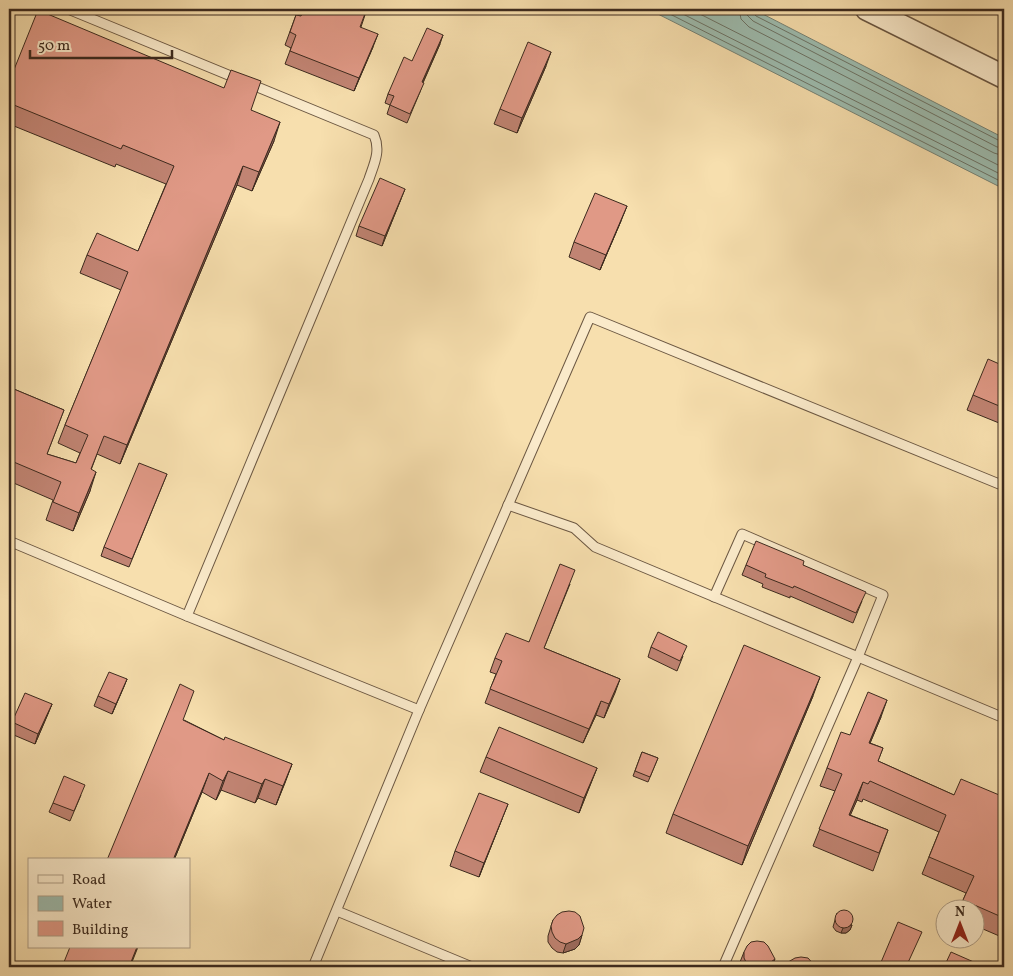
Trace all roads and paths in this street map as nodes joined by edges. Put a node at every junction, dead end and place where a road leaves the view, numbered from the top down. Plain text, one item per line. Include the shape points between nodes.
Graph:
1 (68, 9) edge
2 (867, 9) edge
3 (1004, 77) edge
4 (1004, 486) edge
5 (508, 505) junction
6 (9, 541) edge
7 (714, 597) junction
8 (187, 616) junction
9 (858, 657) junction
10 (419, 710) junction
11 (1004, 718) edge
12 (337, 911) junction
13 (313, 967) edge
14 (472, 967) edge
15 (723, 967) edge

1 - 8 lane via 374,135 377,142 378,153 369,179
2 - 3 street
4 - 5 lane via 590,317
5 - 7 lane via 574,528 595,547
5 - 10 lane
6 - 8 lane
7 - 9 lane
7 - 9 lane via 742,534 883,595
8 - 10 lane
9 - 11 lane
9 - 15 lane
10 - 12 lane
12 - 13 lane
12 - 14 lane

